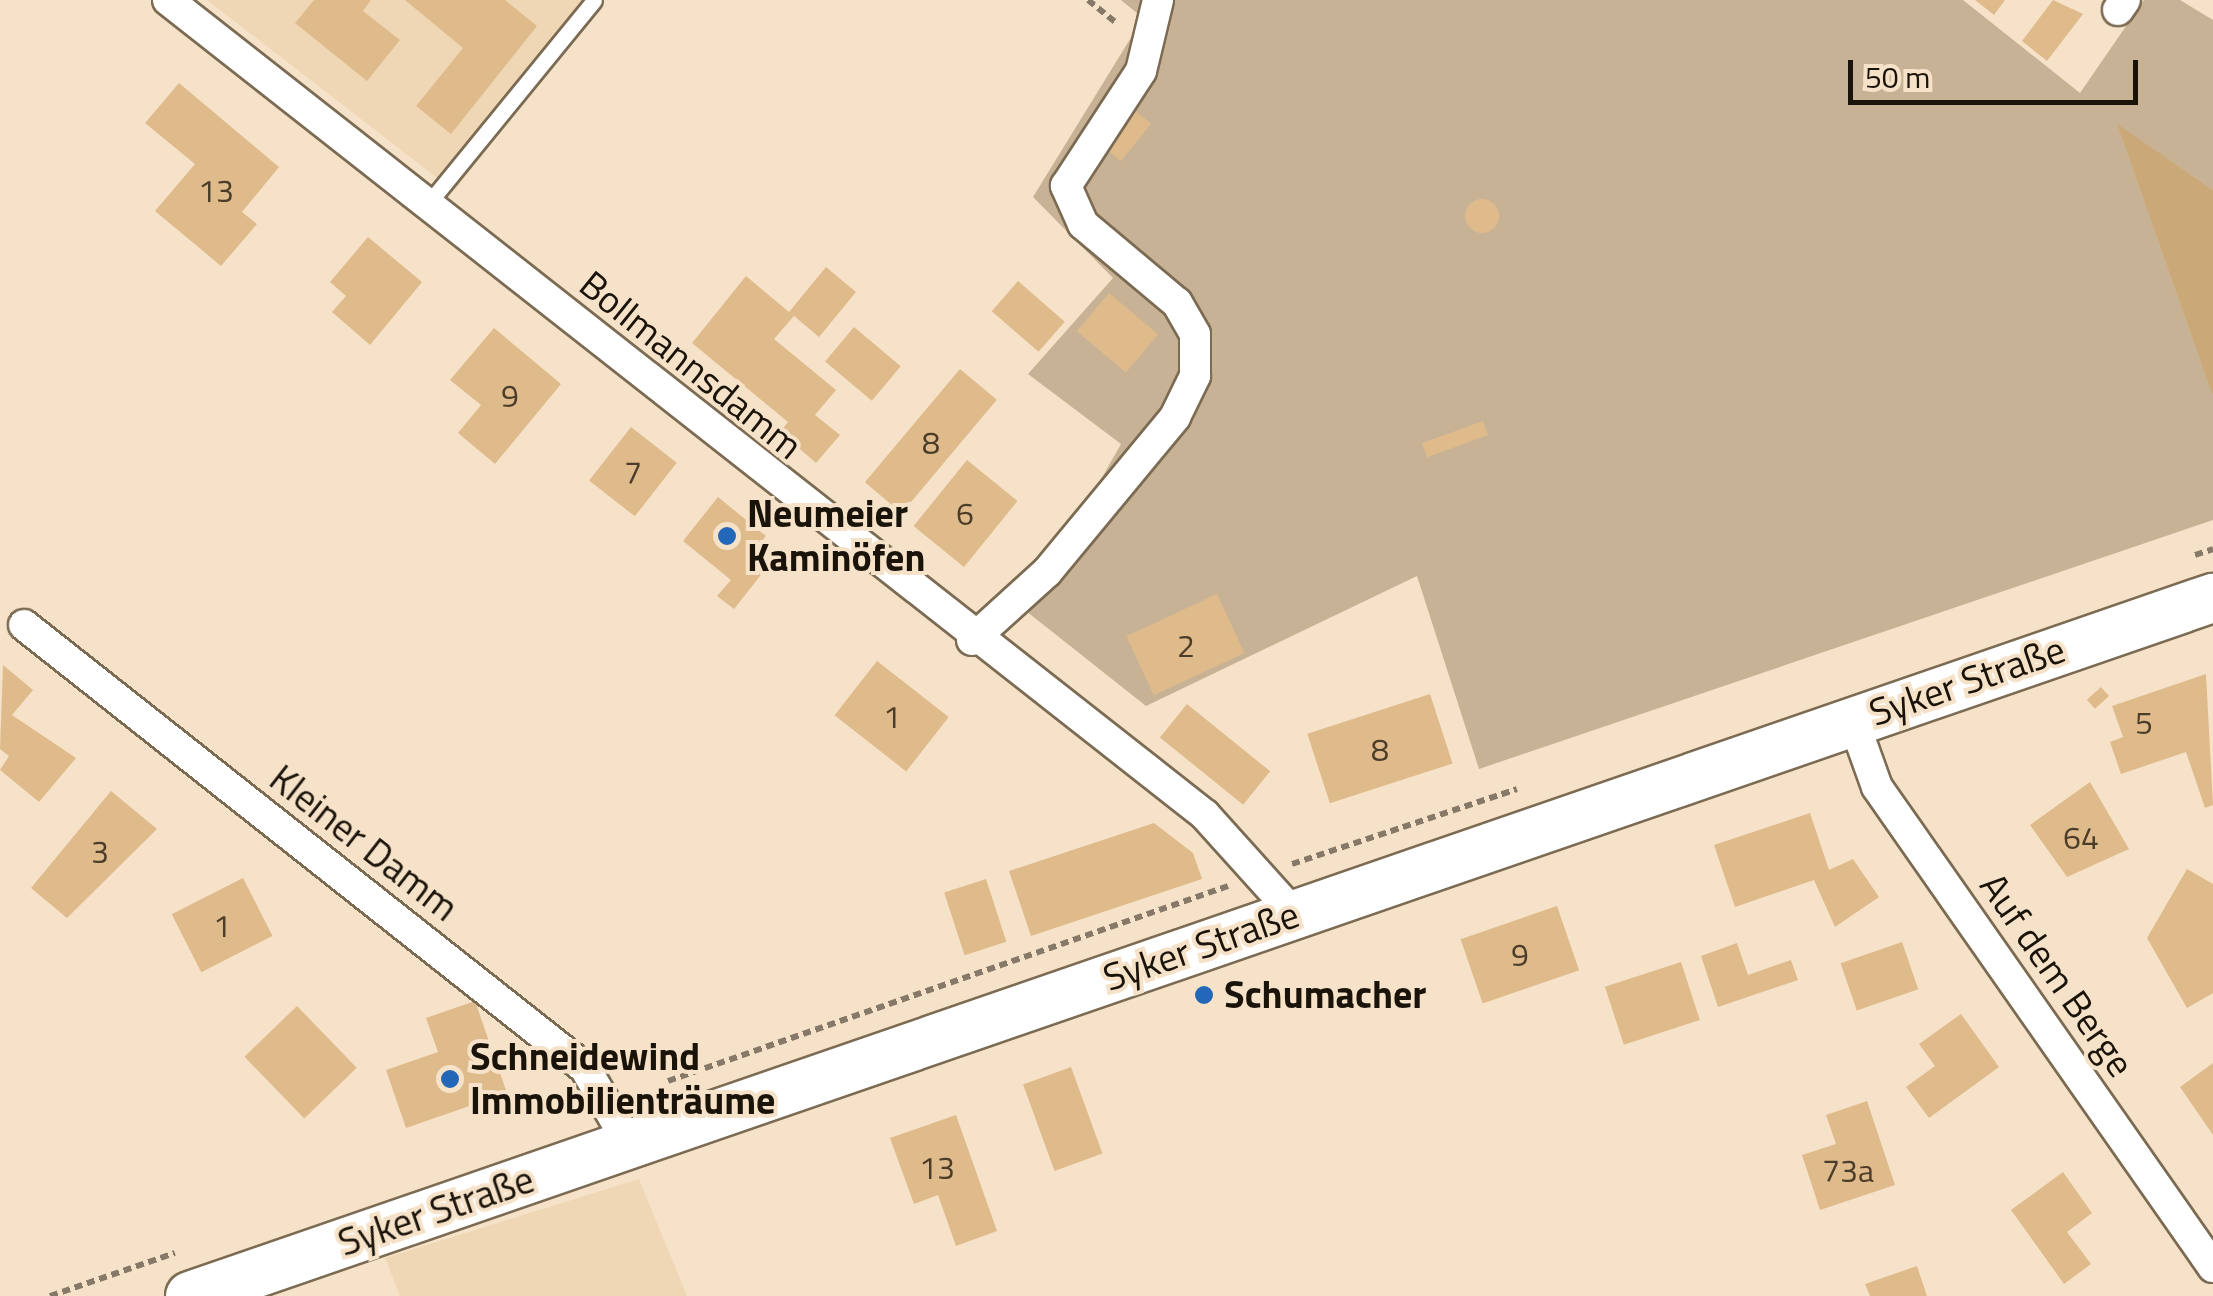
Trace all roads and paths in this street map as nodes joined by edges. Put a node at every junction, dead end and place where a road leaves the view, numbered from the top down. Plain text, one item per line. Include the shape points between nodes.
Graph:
1 (168, 0) edge
2 (594, 0) edge
3 (1158, 0) edge
4 (427, 206) junction
5 (2213, 598) edge
6 (24, 625) dead end
7 (972, 640) junction
8 (1854, 720) junction
9 (1294, 914) junction
10 (628, 1144) junction
11 (2213, 1267) edge
12 (190, 1296) edge

1 - 4 street, Bollmannsdamm
2 - 4 lane
3 - 7 street via 1141,71 1066,186 1083,224 1177,303 1195,334 1194,376 1174,417 1047,572
4 - 7 street, Bollmannsdamm
5 - 8 main road, Syker Straße
6 - 10 street, Kleiner Damm via 585,1068
7 - 9 street, Bollmannsdamm via 1205,815
8 - 9 main road, Syker Straße
8 - 11 street, Auf dem Berge via 1877,787
9 - 10 main road, Syker Straße
10 - 12 main road, Syker Straße

